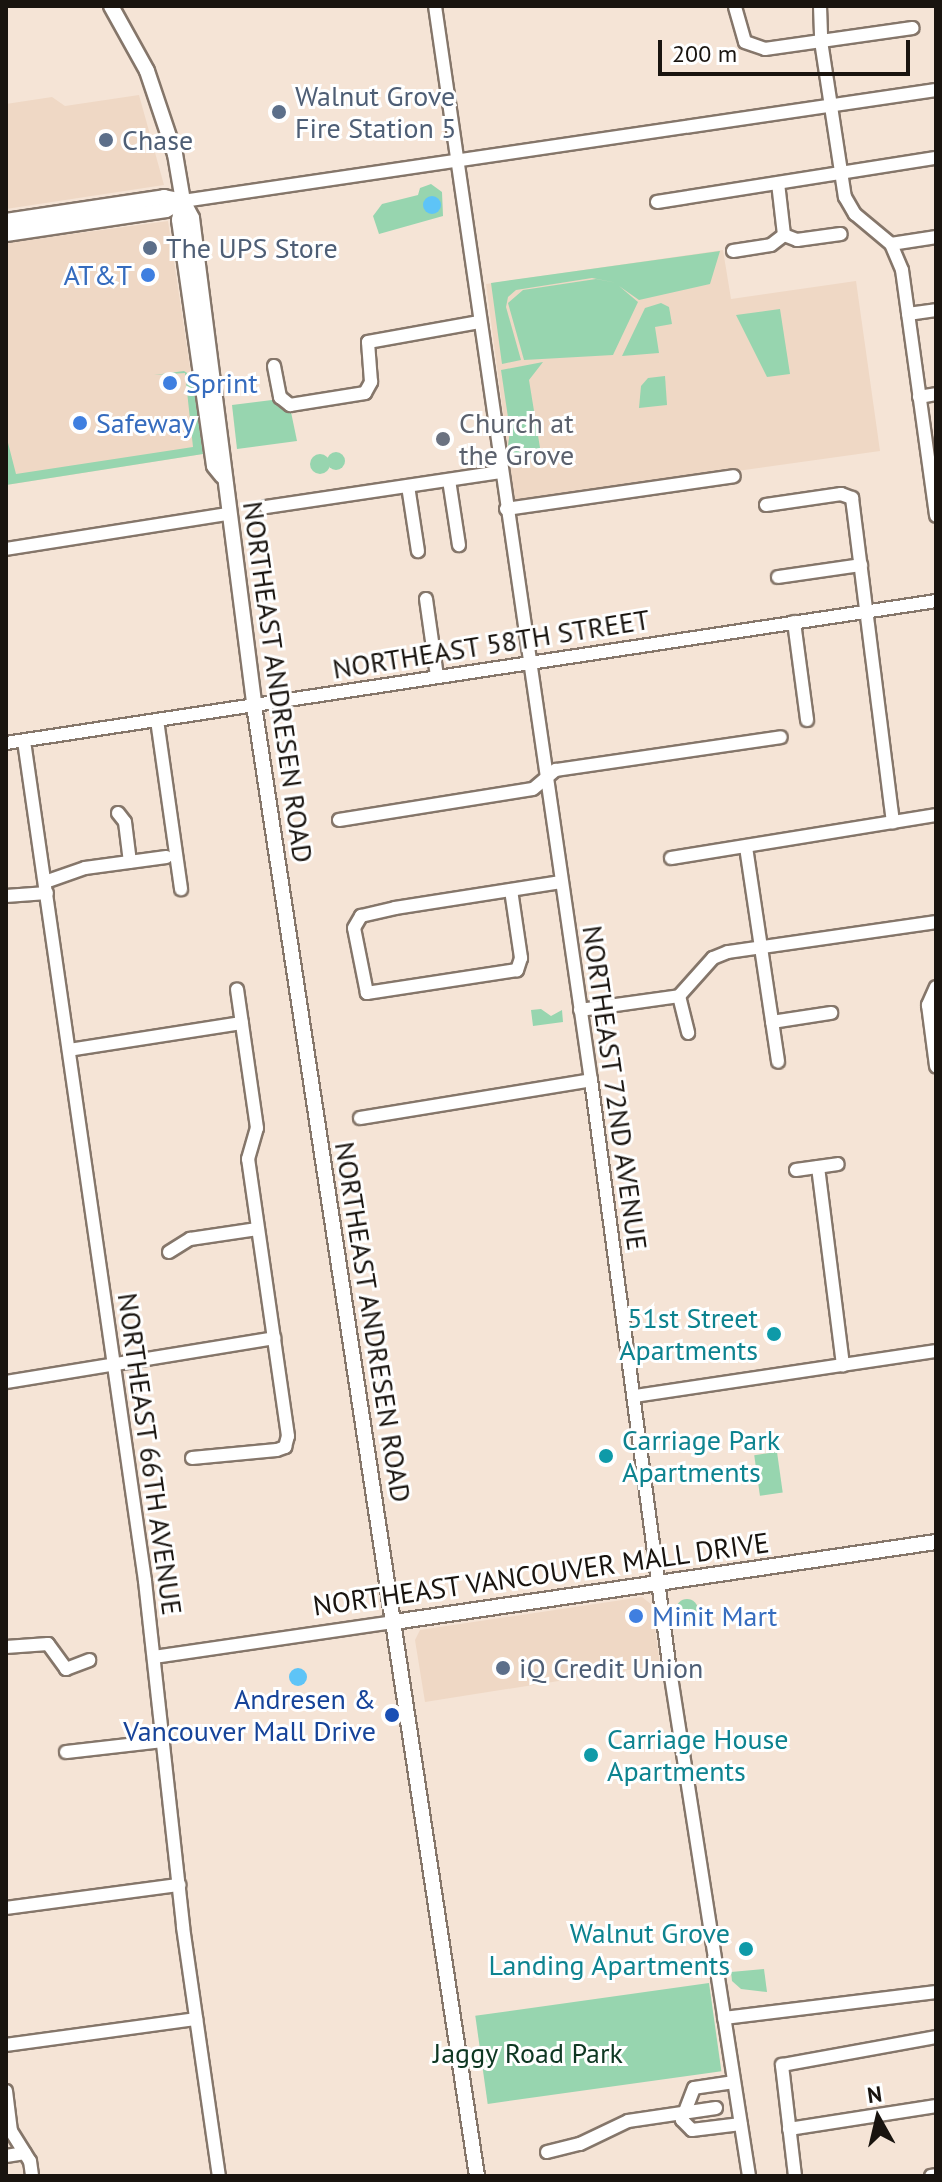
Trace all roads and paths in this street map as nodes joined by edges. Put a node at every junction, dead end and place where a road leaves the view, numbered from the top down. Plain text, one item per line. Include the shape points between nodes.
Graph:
1 (111, 6) edge
2 (435, 6) edge
3 (820, 6) edge
4 (735, 7) edge
5 (913, 28) dead end
6 (821, 41) junction
7 (936, 90) edge
8 (831, 106) junction
9 (936, 158) edge
10 (456, 161) junction
11 (841, 173) junction
12 (778, 183) junction
13 (183, 201) junction
14 (657, 202) dead end
15 (6, 221) edge
16 (6, 234) edge
17 (841, 234) dead end
18 (784, 235) junction
19 (936, 237) edge
20 (891, 244) junction
21 (733, 251) dead end
22 (936, 310) edge
23 (908, 314) junction
24 (479, 322) junction
25 (274, 366) dead end
26 (936, 394) edge
27 (919, 397) junction
28 (500, 472) junction
29 (222, 476) junction
30 (734, 476) dead end
31 (449, 480) junction
32 (408, 486) junction
33 (935, 495) edge
34 (766, 505) dead end
35 (266, 507) dead end
36 (506, 509) junction
37 (228, 514) junction
38 (936, 516) edge
39 (459, 545) dead end
40 (6, 549) edge
41 (418, 551) dead end
42 (861, 565) junction
43 (778, 577) dead end
44 (426, 599) dead end
45 (936, 601) edge
46 (866, 611) junction
47 (794, 622) junction
48 (528, 662) junction
49 (437, 676) junction
50 (254, 705) junction
51 (157, 720) junction
52 (807, 720) dead end
53 (781, 737) dead end
54 (24, 741) junction
55 (6, 743) edge
56 (545, 780) junction
57 (118, 813) dead end
58 (936, 815) edge
59 (339, 820) dead end
60 (893, 822) junction
61 (746, 847) junction
62 (166, 857) dead end
63 (671, 858) dead end
64 (130, 862) junction
65 (561, 882) junction
66 (46, 887) junction
67 (181, 889) dead end
68 (511, 890) junction
69 (6, 896) edge
70 (936, 922) edge
71 (760, 946) junction
72 (935, 988) edge
73 (237, 989) dead end
74 (679, 996) junction
75 (580, 1010) junction
76 (831, 1013) dead end
77 (772, 1022) junction
78 (242, 1023) junction
79 (688, 1033) dead end
80 (69, 1050) junction
81 (778, 1062) dead end
82 (936, 1066) edge
83 (591, 1080) junction
84 (360, 1118) dead end
85 (838, 1164) dead end
86 (818, 1167) junction
87 (796, 1170) dead end
88 (257, 1229) junction
89 (169, 1252) dead end
90 (274, 1338) junction
91 (936, 1351) edge
92 (843, 1365) junction
93 (114, 1366) junction
94 (6, 1382) edge
95 (635, 1396) junction
96 (192, 1458) dead end
97 (936, 1542) edge
98 (659, 1583) junction
99 (394, 1622) junction
100 (6, 1647) edge
101 (154, 1657) junction
102 (89, 1660) dead end
103 (163, 1741) junction
104 (66, 1752) dead end
105 (179, 1885) junction
106 (6, 1908) edge
107 (936, 1992) edge
108 (724, 2018) junction
109 (196, 2019) junction
110 (936, 2037) edge
111 (6, 2045) edge
112 (734, 2082) junction
113 (6, 2091) edge
114 (936, 2106) edge
115 (716, 2108) dead end
116 (682, 2113) junction
117 (741, 2124) junction
118 (789, 2129) junction
119 (547, 2152) dead end
120 (25, 2153) junction
121 (6, 2156) edge
122 (32, 2176) edge
123 (219, 2176) edge
124 (477, 2176) edge
125 (749, 2176) edge
126 (795, 2176) edge

1 - 13 main road, NORTHEAST ANDRESEN ROAD via 160,102
2 - 10 street, NORTHEAST 72ND AVENUE
3 - 6 street
4 - 6 street via 738,31 754,47
5 - 6 street
6 - 8 street
7 - 8 street
8 - 10 street
8 - 11 street
9 - 11 street
10 - 13 street
10 - 24 street, NORTHEAST 72ND AVENUE
11 - 12 street
11 - 20 street via 849,206
12 - 14 street
12 - 18 street
13 - 15 main road via 164,197
13 - 16 main road via 166,210
13 - 29 main road, NORTHEAST ANDRESEN ROAD via 179,220 214,466
13 - 29 main road, NORTHEAST ANDRESEN ROAD via 192,218 227,464
17 - 18 street via 797,240
18 - 21 street via 771,245
19 - 20 street
20 - 23 street via 902,270
22 - 23 street
23 - 27 street
24 - 25 street via 368,342 369,389 285,403
24 - 28 street, NORTHEAST 72ND AVENUE
26 - 27 street
27 - 33 street
28 - 31 street
28 - 36 street, NORTHEAST 72ND AVENUE
29 - 37 main road, NORTHEAST ANDRESEN ROAD
30 - 36 street
31 - 32 street
31 - 39 street
32 - 35 street
32 - 41 street
33 - 38 street
34 - 42 street via 851,495
36 - 48 street, NORTHEAST 72ND AVENUE
37 - 40 street
37 - 50 main road, NORTHEAST ANDRESEN ROAD
42 - 43 street
42 - 46 street
44 - 49 street
45 - 46 street, NORTHEAST 58TH STREET
46 - 47 street, NORTHEAST 58TH STREET
46 - 60 street
47 - 48 street, NORTHEAST 58TH STREET
47 - 52 street
48 - 49 street, NORTHEAST 58TH STREET
48 - 56 street, NORTHEAST 72ND AVENUE
49 - 50 street, NORTHEAST 58TH STREET
50 - 51 street, NORTHEAST 58TH STREET
50 - 99 main road, NORTHEAST ANDRESEN ROAD
51 - 54 street, NORTHEAST 58TH STREET
51 - 67 street
53 - 56 street via 556,770
54 - 55 street, NORTHEAST 58TH STREET
54 - 66 street, NORTHEAST 66TH AVENUE
56 - 59 street via 533,789
56 - 65 street, NORTHEAST 72ND AVENUE
57 - 64 street via 125,822
58 - 60 street
60 - 61 street
61 - 63 street
61 - 71 street
62 - 64 street
64 - 66 street via 85,868
65 - 68 street
65 - 75 street, NORTHEAST 72ND AVENUE
66 - 69 street
66 - 80 street, NORTHEAST 66TH AVENUE
68 - 68 street via 356,919 367,993 520,968
70 - 71 street
71 - 74 street via 713,958
71 - 77 street
72 - 82 street via 928,1005
73 - 78 street
74 - 75 street
74 - 79 street
75 - 83 street, NORTHEAST 72ND AVENUE
76 - 77 street
77 - 81 street
78 - 80 street
78 - 88 street via 257,1128 248,1159
80 - 93 street, NORTHEAST 66TH AVENUE
83 - 84 street
83 - 95 street, NORTHEAST 72ND AVENUE
85 - 86 street
86 - 87 street
86 - 92 street
88 - 89 street via 190,1239
88 - 90 street
90 - 93 street
90 - 96 street via 285,1447
91 - 92 street
92 - 95 street
93 - 94 street
93 - 101 street, NORTHEAST 66TH AVENUE
95 - 98 street, NORTHEAST 72ND AVENUE
97 - 98 main road, NORTHEAST VANCOUVER MALL DRIVE
98 - 99 main road, NORTHEAST VANCOUVER MALL DRIVE
98 - 108 street, NORTHEAST 72ND AVENUE
99 - 101 street, NORTHEAST VANCOUVER MALL DRIVE
99 - 124 main road, NORTHEAST ANDRESEN ROAD
100 - 102 street via 48,1644 66,1669
101 - 103 street, NORTHEAST 66TH AVENUE
103 - 104 street
103 - 105 street, NORTHEAST 66TH AVENUE
105 - 106 street
105 - 109 street, NORTHEAST 66TH AVENUE
107 - 108 street
108 - 112 street, NORTHEAST 72ND AVENUE
109 - 111 street
109 - 123 street, NORTHEAST 66TH AVENUE
110 - 118 street via 782,2065
112 - 116 street via 694,2088
112 - 117 street, NORTHEAST 72ND AVENUE
113 - 120 street via 11,2131
114 - 118 street
115 - 116 street
116 - 117 street via 692,2130
116 - 119 street via 628,2121 580,2144
117 - 125 street, NORTHEAST 72ND AVENUE
118 - 126 street
120 - 121 street
120 - 122 street

